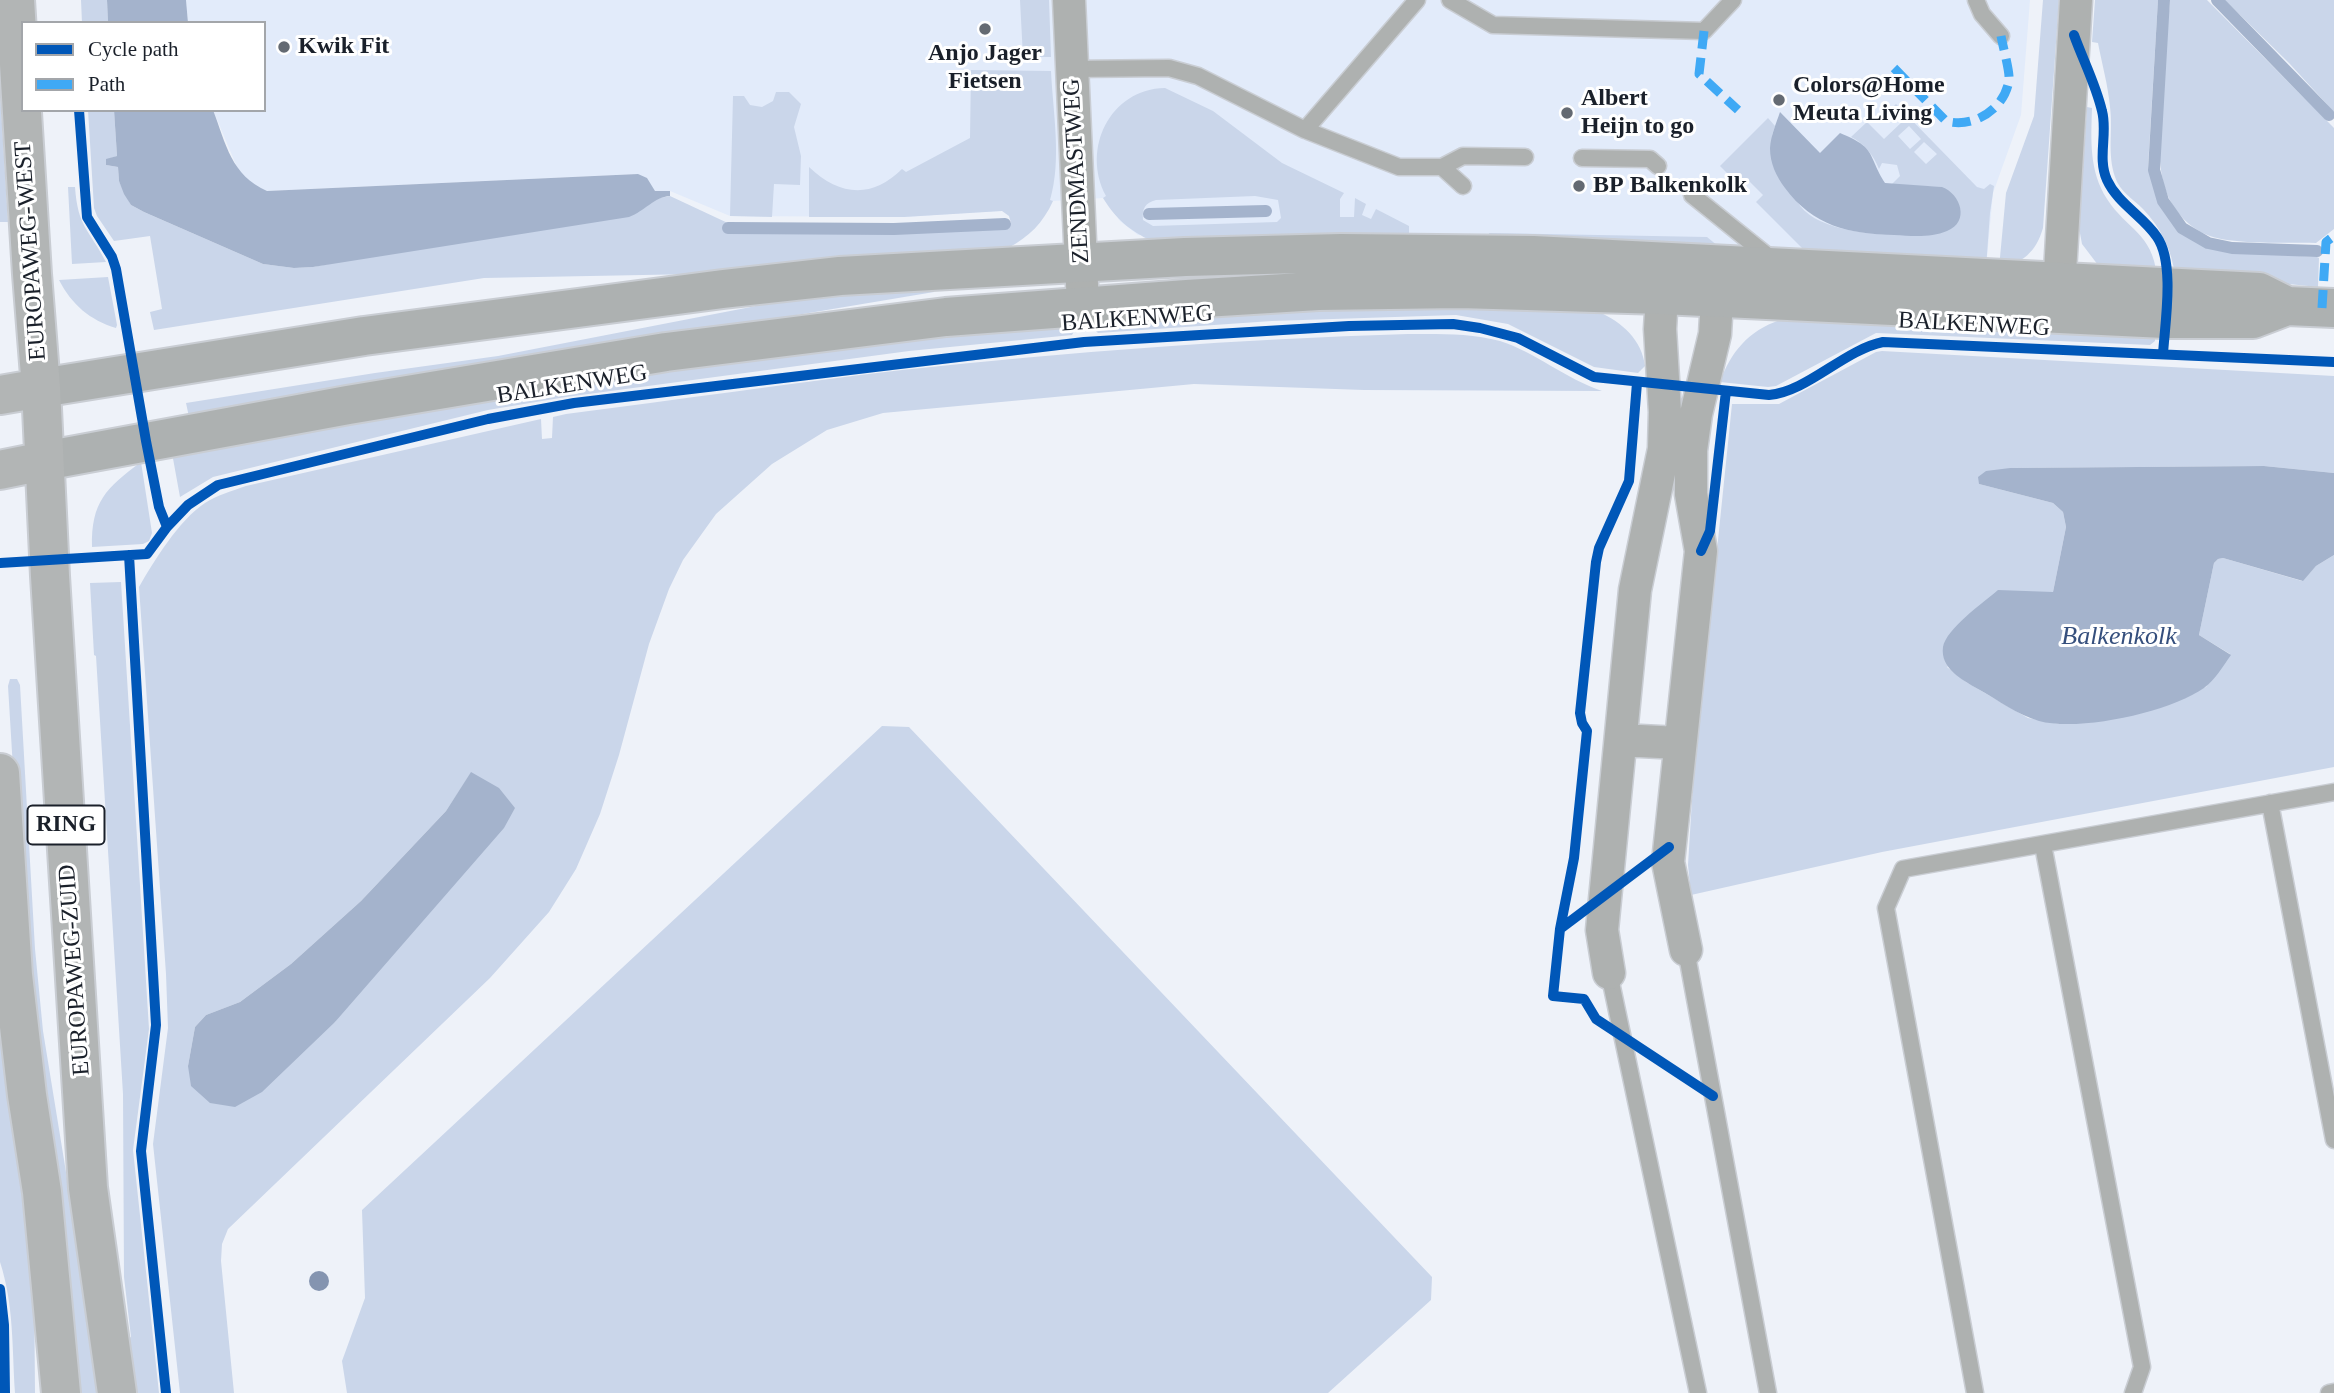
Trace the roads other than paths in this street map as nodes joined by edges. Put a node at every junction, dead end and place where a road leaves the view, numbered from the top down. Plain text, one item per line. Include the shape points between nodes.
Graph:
1 (15, 0) edge
2 (1069, 0) edge
3 (1417, 0) edge
4 (1450, 0) edge
5 (1733, 0) edge
6 (1976, 0) edge
7 (2076, 0) edge
8 (2001, 36) dead end
9 (1073, 69) junction
10 (21, 97) edge
11 (22, 112) edge
12 (1305, 130) junction
13 (1525, 158) dead end
14 (1589, 160) dead end
15 (1658, 166) dead end
16 (1442, 167) junction
17 (1463, 186) dead end
18 (1692, 195) dead end
19 (1082, 262) junction
20 (1692, 263) junction
21 (1781, 284) junction
22 (1662, 295) junction
23 (1717, 299) junction
24 (2058, 299) junction
25 (1083, 306) junction
26 (2334, 308) edge
27 (41, 388) junction
28 (0, 395) edge
29 (44, 461) junction
30 (0, 470) edge
31 (1621, 740) junction
32 (1679, 743) junction
33 (0, 774) edge
34 (2334, 792) edge
35 (2270, 803) junction
36 (2043, 845) junction
37 (1686, 950) joint
38 (1609, 973) joint
39 (2334, 1140) edge
40 (61, 1393) edge
41 (117, 1393) edge
42 (1698, 1393) edge
43 (1768, 1393) edge
44 (1975, 1393) edge
45 (2133, 1393) edge

1 - 10 main road, EUROPAWEG-WEST / RING
2 - 9 street, ZENDMASTWEG
3 - 12 lane
4 - 5 lane via 1493,25 1704,31
6 - 8 lane
7 - 24 street
9 - 12 lane via 1169,68 1198,76
9 - 19 street, ZENDMASTWEG
11 - 27 main road, EUROPAWEG-WEST / RING
12 - 16 lane via 1399,167
13 - 16 lane via 1463,156
14 - 15 lane via 1650,159
16 - 17 lane
18 - 21 lane
19 - 20 main road, BALKENWEG via 1341,253
19 - 25 street, ZENDMASTWEG
19 - 27 main road, BALKENWEG via 840,276 723,289 364,336
20 - 21 main road, BALKENWEG
20 - 22 street
20 - 23 street
21 - 23 main road, BALKENWEG
21 - 24 main road, BALKENWEG
22 - 23 main road, BALKENWEG
22 - 25 main road, BALKENWEG via 1460,289 1318,291
22 - 31 street via 1664,449 1634,590
23 - 32 street via 1715,334 1691,450 1691,494 1701,551
24 - 26 main road, BALKENWEG via 2253,319 2287,306
25 - 29 main road, BALKENWEG via 946,317 666,352
27 - 28 main road, BALKENWEG
27 - 29 main road, EUROPAWEG-WEST / RING
29 - 30 main road, BALKENWEG
29 - 41 main road, EUROPAWEG-ZUID / RING via 88,1188
31 - 32 street
31 - 38 street via 1602,930
32 - 37 street via 1668,862
33 - 40 main road, RING via 13,975 43,1205
34 - 35 lane
35 - 36 lane
35 - 39 lane
36 - 44 lane via 1903,869 1886,908
36 - 45 lane via 2142,1367
37 - 43 lane
38 - 42 lane

